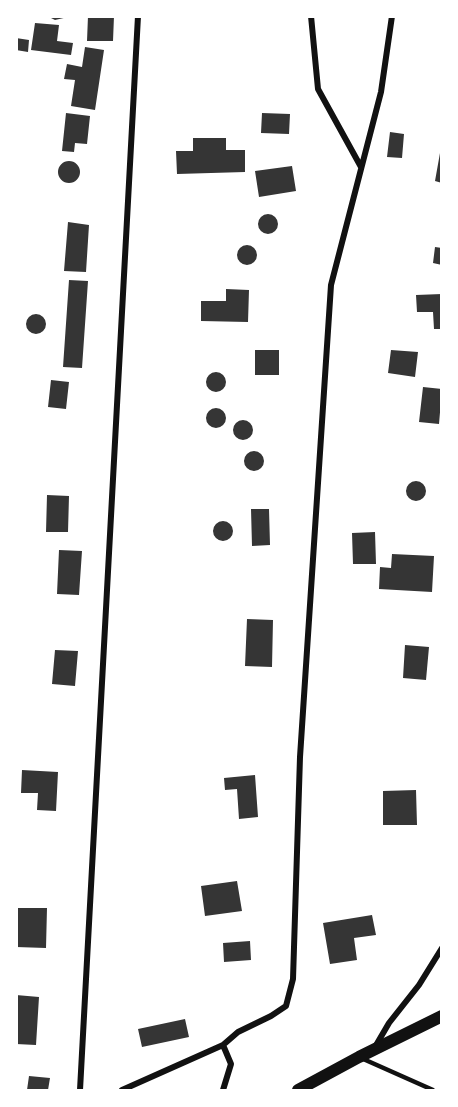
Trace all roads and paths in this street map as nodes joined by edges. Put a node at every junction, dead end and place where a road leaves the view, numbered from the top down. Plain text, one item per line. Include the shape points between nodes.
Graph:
1 (138, 16) edge
2 (311, 16) edge
3 (392, 16) edge
4 (361, 168) junction
5 (441, 948) edge
6 (441, 1016) edge
7 (222, 1045) junction
8 (373, 1050) junction
9 (359, 1057) junction
10 (80, 1090) edge
11 (122, 1090) edge
12 (223, 1090) edge
13 (298, 1090) edge
14 (433, 1090) edge

1 - 10 street
2 - 4 street via 318,89
3 - 4 street via 381,92
4 - 7 street via 332,285 300,757 293,979 286,1006
5 - 8 street
6 - 8 main road
7 - 11 street
7 - 12 street via 231,1064
8 - 9 main road
9 - 13 main road
9 - 14 lane

